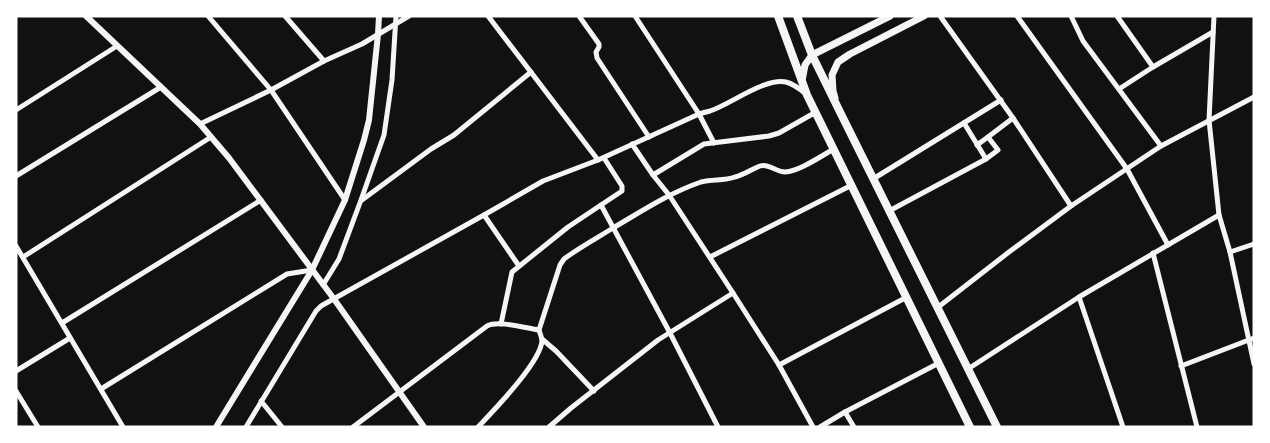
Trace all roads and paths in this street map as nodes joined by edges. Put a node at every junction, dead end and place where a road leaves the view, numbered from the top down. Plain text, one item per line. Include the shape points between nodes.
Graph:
1 (86, 16) edge
2 (208, 16) edge
3 (285, 16) edge
4 (379, 16) edge
5 (396, 16) edge
6 (409, 16) edge
7 (488, 16) edge
8 (579, 16) edge
9 (635, 16) edge
10 (778, 16) edge
11 (797, 16) edge
12 (890, 16) edge
13 (924, 16) edge
14 (940, 16) edge
15 (1017, 16) edge
16 (1071, 16) edge
17 (1117, 16) edge
18 (1213, 16) edge
19 (396, 23) junction
20 (1214, 32) junction
21 (378, 34) junction
22 (117, 46) junction
23 (812, 55) junction
24 (324, 61) junction
25 (1153, 66) junction
26 (531, 72) junction
27 (802, 82) junction
28 (161, 87) junction
29 (1119, 89) junction
30 (271, 90) junction
31 (807, 95) junction
32 (1254, 97) edge
33 (1000, 100) junction
34 (16, 110) edge
35 (816, 112) junction
36 (840, 112) junction
37 (698, 114) junction
38 (1013, 118) junction
39 (1209, 120) junction
40 (964, 123) junction
41 (200, 124) junction
42 (211, 137) junction
43 (648, 137) junction
44 (988, 137) junction
45 (714, 143) junction
46 (632, 144) junction
47 (977, 145) junction
48 (1161, 146) junction
49 (834, 149) junction
50 (601, 159) junction
51 (986, 159) junction
52 (1127, 169) junction
53 (653, 175) junction
54 (16, 176) edge
55 (873, 179) junction
56 (852, 185) junction
57 (669, 195) junction
58 (261, 200) junction
59 (345, 200) junction
60 (361, 200) junction
61 (601, 205) junction
62 (1071, 206) junction
63 (889, 211) junction
64 (484, 215) junction
65 (1219, 215) junction
66 (614, 228) junction
67 (1168, 244) junction
68 (1254, 244) edge
69 (16, 246) edge
70 (1230, 252) junction
71 (1153, 253) junction
72 (23, 257) junction
73 (710, 257) junction
74 (519, 266) junction
75 (312, 270) junction
76 (323, 285) junction
77 (733, 292) junction
78 (906, 297) junction
79 (1079, 297) junction
80 (334, 299) junction
81 (937, 308) junction
82 (62, 323) junction
83 (501, 324) junction
84 (539, 330) junction
85 (670, 333) junction
86 (70, 338) junction
87 (542, 339) junction
88 (1251, 339) edge
89 (939, 363) junction
90 (1254, 364) edge
91 (779, 366) junction
92 (1181, 366) junction
93 (968, 369) junction
94 (16, 371) edge
95 (100, 389) junction
96 (16, 391) edge
97 (399, 391) junction
98 (594, 391) junction
99 (261, 401) junction
100 (845, 412) junction
101 (718, 426) edge
102 (38, 427) edge
103 (123, 427) edge
104 (216, 427) edge
105 (246, 427) edge
106 (282, 427) edge
107 (352, 427) edge
108 (424, 427) edge
109 (478, 427) edge
110 (549, 427) edge
111 (812, 427) edge
112 (820, 427) edge
113 (854, 427) edge
114 (970, 427) edge
115 (997, 427) edge
116 (1123, 427) edge
117 (1197, 427) edge

1 - 22 street
2 - 30 street
3 - 24 street
4 - 21 street
5 - 19 street
6 - 19 street
7 - 26 street
8 - 43 street via 599,44 596,58
9 - 37 street
10 - 27 main road
11 - 23 main road
12 - 23 main road
13 - 36 main road via 838,62 832,75
14 - 33 street
15 - 52 street
16 - 29 street via 1083,40
17 - 25 street
18 - 20 street
19 - 21 street
19 - 60 street via 384,135
20 - 25 street
20 - 39 street
21 - 24 street
21 - 59 street via 369,120
22 - 28 street
22 - 34 street
23 - 27 main road via 805,65
23 - 36 main road
24 - 30 street
25 - 29 street
26 - 50 street
26 - 60 street via 454,135
27 - 31 main road
28 - 41 street
28 - 54 street
29 - 48 street
30 - 41 street
30 - 59 street
31 - 35 main road
31 - 37 street via 794,85 776,82
32 - 39 street
33 - 38 street
33 - 40 street
35 - 45 street via 779,133
35 - 49 main road
36 - 55 main road
37 - 43 street
37 - 45 street
38 - 44 street
38 - 62 street
39 - 48 street
39 - 65 street
40 - 47 street
40 - 55 street
41 - 42 street
42 - 58 street
42 - 72 street
43 - 46 street
44 - 47 street
44 - 51 street via 998,150
45 - 53 street via 704,144
46 - 50 street
46 - 53 street
47 - 51 street
48 - 52 street
49 - 56 main road
49 - 57 street via 788,172 766,165 736,177 703,182
50 - 61 street via 623,188
50 - 64 street via 543,181
51 - 63 street
52 - 62 street
52 - 67 street
53 - 57 street
55 - 63 main road
56 - 73 street
56 - 78 main road
57 - 66 street
57 - 73 street
58 - 75 street
58 - 82 street
59 - 75 street
60 - 76 street via 339,259
61 - 66 street
61 - 74 street
62 - 81 street
63 - 81 main road
64 - 74 street
64 - 80 street
65 - 67 street
65 - 70 street
66 - 84 street via 564,259
66 - 85 street
67 - 71 street
68 - 70 street
69 - 72 street
70 - 88 street
71 - 79 street
71 - 92 street
72 - 82 street
73 - 77 street
74 - 83 street via 512,272
75 - 76 street
75 - 95 street via 287,274
75 - 104 street
76 - 80 street
77 - 85 street
77 - 91 street
78 - 89 main road
78 - 91 street
79 - 93 street
79 - 116 street
80 - 97 street
80 - 99 street via 316,311
81 - 93 main road
82 - 86 street
83 - 84 street
83 - 97 street via 486,326
84 - 87 street
85 - 98 street
85 - 101 street
86 - 94 street
86 - 95 street
87 - 98 street
87 - 109 street via 529,367
88 - 90 street
88 - 92 street
89 - 100 street
89 - 114 main road
91 - 111 street
92 - 117 street
93 - 115 main road
95 - 103 street
96 - 102 street
97 - 107 street
97 - 108 street
98 - 110 street
99 - 105 street
99 - 106 street
100 - 112 street
100 - 113 street

